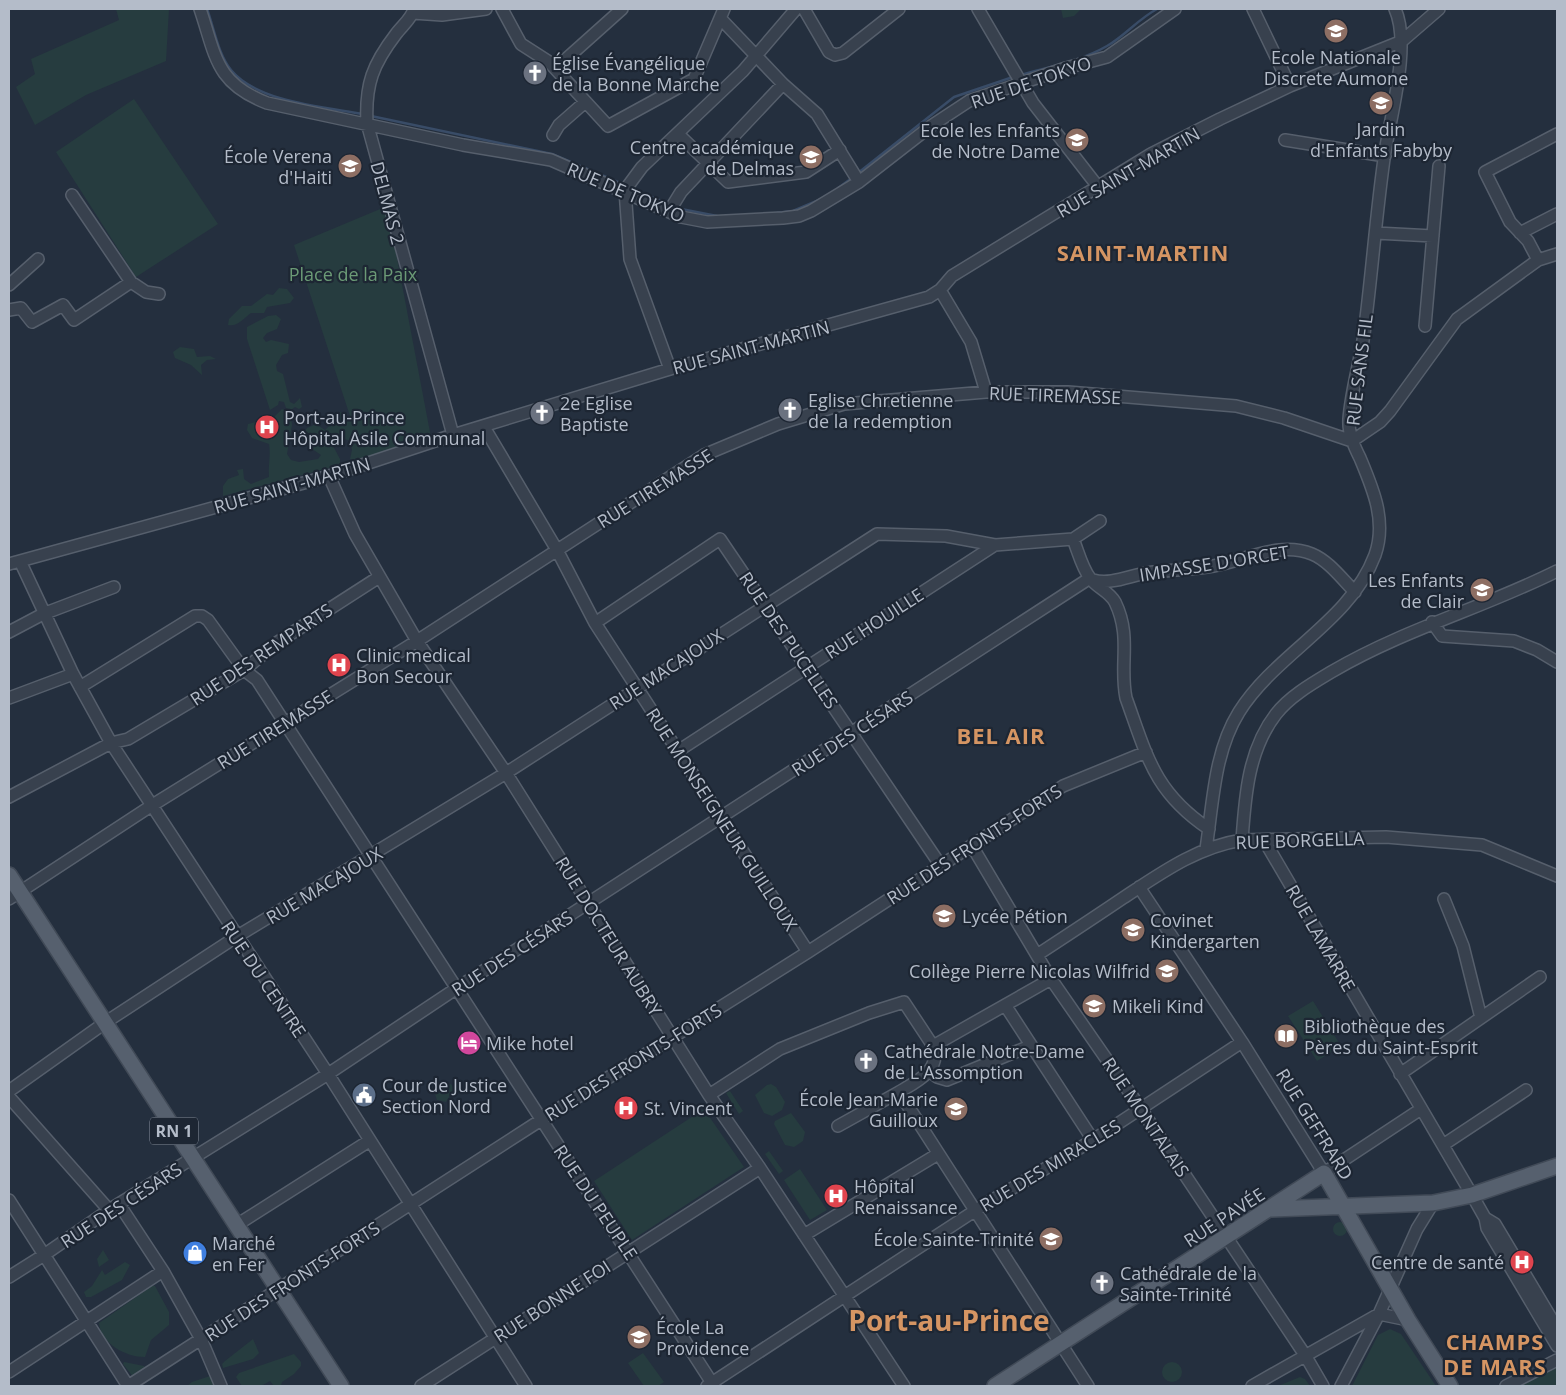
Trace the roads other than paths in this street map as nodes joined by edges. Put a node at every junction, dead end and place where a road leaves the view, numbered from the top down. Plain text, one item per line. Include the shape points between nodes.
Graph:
1 (200, 9) edge
2 (486, 9) edge
3 (502, 9) edge
4 (622, 9) edge
5 (796, 9) edge
6 (804, 9) edge
7 (900, 9) edge
8 (978, 9) edge
9 (1175, 9) edge
10 (1254, 9) edge
11 (1395, 9) edge
12 (1439, 9) edge
13 (414, 11) edge
14 (722, 13) edge
15 (1402, 41) junction
16 (756, 56) junction
17 (556, 68) junction
18 (1019, 78) junction
19 (783, 84) junction
20 (1290, 86) junction
21 (584, 103) junction
22 (367, 123) junction
23 (678, 134) junction
24 (1557, 134) edge
25 (553, 135) dead end
26 (1285, 140) dead end
27 (840, 150) junction
28 (1385, 156) junction
29 (709, 164) junction
30 (1439, 166) dead end
31 (859, 182) junction
32 (1099, 188) junction
33 (626, 189) junction
34 (72, 195) dead end
35 (673, 205) dead end
36 (1557, 214) edge
37 (1376, 233) junction
38 (1520, 233) junction
39 (1433, 236) junction
40 (1557, 254) edge
41 (38, 259) dead end
42 (1538, 260) junction
43 (131, 282) junction
44 (9, 285) edge
45 (940, 290) junction
46 (160, 294) dead end
47 (9, 310) edge
48 (1425, 326) dead end
49 (670, 369) junction
50 (986, 392) junction
51 (484, 427) junction
52 (453, 435) junction
53 (1352, 441) junction
54 (329, 476) junction
55 (1100, 521) dead end
56 (1073, 539) junction
57 (995, 545) junction
58 (557, 550) junction
59 (14, 563) edge
60 (1557, 571) edge
61 (379, 577) junction
62 (1090, 578) junction
63 (114, 587) dead end
64 (1355, 592) junction
65 (765, 604) junction
66 (43, 614) junction
67 (595, 622) junction
68 (1432, 622) junction
69 (9, 632) edge
70 (417, 641) junction
71 (1557, 662) edge
72 (807, 668) junction
73 (244, 670) junction
74 (73, 674) junction
75 (80, 687) junction
76 (637, 687) junction
77 (9, 698) edge
78 (285, 724) junction
79 (852, 734) junction
80 (111, 743) junction
81 (678, 751) junction
82 (1146, 752) junction
83 (506, 773) junction
84 (9, 797) edge
85 (151, 806) junction
86 (721, 818) junction
87 (1209, 829) junction
88 (1242, 840) junction
89 (1264, 840) junction
90 (972, 846) junction
91 (1206, 848) junction
92 (370, 857) junction
93 (941, 866) junction
94 (9, 875) edge
95 (1557, 876) edge
96 (1139, 888) junction
97 (14, 895) edge
98 (1444, 899) dead end
99 (588, 904) junction
100 (236, 937) junction
101 (808, 952) junction
102 (1038, 955) junction
103 (1540, 977) dead end
104 (1051, 979) junction
105 (457, 988) junction
106 (1005, 1005) junction
107 (1481, 1018) junction
108 (106, 1022) junction
109 (673, 1037) junction
110 (1242, 1042) junction
111 (933, 1046) junction
112 (1030, 1046) junction
113 (930, 1071) junction
114 (328, 1074) junction
115 (1400, 1074) junction
116 (1526, 1090) dead end
117 (9, 1091) edge
118 (899, 1092) junction
119 (709, 1095) junction
120 (9, 1097) edge
121 (1141, 1109) junction
122 (1421, 1109) junction
123 (541, 1120) junction
124 (838, 1126) dead end
125 (1093, 1140) junction
126 (369, 1141) junction
127 (1443, 1145) junction
128 (938, 1154) junction
129 (192, 1158) junction
130 (1557, 1166) edge
131 (760, 1168) junction
132 (1324, 1173) junction
133 (1472, 1195) junction
134 (9, 1200) edge
135 (1433, 1203) junction
136 (410, 1205) junction
137 (114, 1207) junction
138 (1343, 1208) junction
139 (1272, 1209) junction
140 (976, 1210) junction
141 (1485, 1218) junction
142 (235, 1226) junction
143 (804, 1235) junction
144 (1226, 1239) junction
145 (629, 1252) junction
146 (44, 1256) junction
147 (163, 1271) junction
148 (9, 1277) edge
149 (278, 1290) junction
150 (1390, 1290) junction
151 (845, 1298) junction
152 (1379, 1314) junction
153 (1408, 1320) junction
154 (87, 1321) junction
155 (1557, 1328) edge
156 (202, 1339) junction
157 (494, 1339) junction
158 (1062, 1344) junction
159 (1557, 1346) edge
160 (1305, 1355) junction
161 (1557, 1360) edge
162 (9, 1372) edge
163 (711, 1385) edge
164 (128, 1386) edge
165 (221, 1386) edge
166 (341, 1386) edge
167 (421, 1386) edge
168 (526, 1386) edge
169 (904, 1386) edge
170 (995, 1386) edge
171 (1088, 1386) edge
172 (1252, 1386) edge
173 (1323, 1386) edge
174 (1341, 1386) edge
175 (1450, 1386) edge
176 (1506, 1386) edge

1 - 22 street, RUE DE TOKYO via 221,72 248,96 267,103
2 - 13 street via 442,15
3 - 17 street via 521,44
4 - 17 street
5 - 16 street
6 - 7 street via 829,52 835,55 843,53
8 - 18 street
9 - 18 street, RUE DE TOKYO via 1106,57
10 - 20 street
11 - 15 street, RUE SANS FIL via 1400,19
12 - 15 street, RUE SAINT-MARTIN
13 - 22 street, DELMAS 2 via 380,55 368,87
14 - 16 street
14 - 21 street via 694,79 608,126
15 - 20 street, RUE SAINT-MARTIN
15 - 28 street, RUE SANS FIL
16 - 19 street
16 - 23 street
17 - 21 street
18 - 31 street, RUE DE TOKYO via 969,101
18 - 32 street via 1033,103
19 - 27 street via 817,114
19 - 29 street
20 - 32 street, RUE SAINT-MARTIN via 1151,154
21 - 25 street
22 - 33 street, RUE DE TOKYO via 551,160
22 - 52 street, DELMAS 2
23 - 29 street
23 - 33 street via 642,167
24 - 38 street via 1485,172 1510,222
26 - 28 street
27 - 29 street via 806,172 728,182
27 - 31 street
28 - 37 street, RUE SANS FIL
29 - 35 street via 681,192
30 - 39 street
31 - 33 street, RUE DE TOKYO via 799,216 750,221 707,222 681,217
32 - 45 street, RUE SAINT-MARTIN via 952,276
33 - 49 street via 630,259
34 - 43 street
36 - 38 street
37 - 39 street
37 - 53 street, RUE SANS FIL via 1364,336 1349,419
38 - 42 street
39 - 48 street
40 - 42 street
41 - 44 street
42 - 53 street via 1457,319 1390,411
43 - 46 street via 146,292
43 - 47 street via 74,320 63,305 32,322 21,308
45 - 49 street, RUE SAINT-MARTIN via 920,300
45 - 50 street via 971,342
49 - 51 street, RUE SAINT-MARTIN
50 - 53 street, RUE TIREMASSE via 1068,392 1236,406
50 - 58 street, RUE TIREMASSE via 844,404 778,424 704,456
51 - 52 street, RUE SAINT-MARTIN
51 - 58 street, RUE MONSEIGNEUR GUILLOUX
52 - 54 street, RUE SAINT-MARTIN
53 - 64 street, RUE SANS FIL via 1376,495 1380,519 1376,552
54 - 59 street, RUE SAINT-MARTIN
54 - 61 street, RUE DOCTEUR AUBRY
55 - 56 street
56 - 57 street, RUE MACAJOUX
56 - 62 street
57 - 65 street, RUE MACAJOUX via 946,536 877,534
57 - 72 street, RUE HOUILLE
58 - 67 street, RUE MONSEIGNEUR GUILLOUX
58 - 70 street, RUE TIREMASSE
59 - 66 street, RUE DU CENTRE
60 - 68 street via 1526,587
61 - 70 street, RUE DOCTEUR AUBRY
61 - 73 street, RUE DES REMPARTS via 278,642
62 - 64 street, IMPASSE D'ORCET via 1106,582 1170,569 1207,567 1283,549 1314,554
62 - 79 street, RUE DES CÉSARS
62 - 82 street via 1109,595 1122,623 1126,698
63 - 66 street
64 - 87 street, RUE SANS FIL via 1256,688 1238,714 1224,744 1214,783
65 - 67 street, RUE DES PUCELLES via 720,539
65 - 72 street, RUE DES PUCELLES
65 - 76 street, RUE MACAJOUX
66 - 69 street
66 - 74 street, RUE DU CENTRE
67 - 76 street, RUE MONSEIGNEUR GUILLOUX
68 - 71 street via 1442,636 1514,641
68 - 88 street via 1324,676 1276,714 1252,762
70 - 78 street, RUE TIREMASSE
70 - 83 street, RUE DOCTEUR AUBRY
72 - 79 street, RUE DES PUCELLES
72 - 81 street, RUE HOUILLE
73 - 75 street, RUE DU PEUPLE via 208,620 195,616
73 - 78 street, RUE DU PEUPLE via 257,680
73 - 80 street, RUE DES REMPARTS via 128,739
74 - 75 street, RUE DU CENTRE
74 - 77 street
75 - 80 street, RUE DU CENTRE
76 - 81 street, RUE MONSEIGNEUR GUILLOUX
76 - 83 street, RUE MACAJOUX
78 - 85 street, RUE TIREMASSE
78 - 92 street, RUE DU PEUPLE
79 - 86 street, RUE DES CÉSARS
79 - 93 street, RUE DES PUCELLES
80 - 84 street, RUE DES REMPARTS
80 - 85 street, RUE DU CENTRE
81 - 86 street, RUE MONSEIGNEUR GUILLOUX
82 - 87 street via 1158,782 1190,816
82 - 90 street, RUE DES FRONTS-FORTS via 1063,786
83 - 92 street, RUE MACAJOUX
83 - 99 street, RUE DOCTEUR AUBRY
85 - 97 street, RUE TIREMASSE
85 - 100 street, RUE DU CENTRE
86 - 99 street, RUE DES CÉSARS
86 - 101 street, RUE MONSEIGNEUR GUILLOUX
87 - 91 street, RUE SANS FIL
88 - 89 street, RUE BORGELLA
88 - 91 street, RUE BORGELLA
89 - 95 street, RUE BORGELLA via 1386,837 1482,845
89 - 115 street, RUE LAMARRE
90 - 93 street, RUE DES FRONTS-FORTS
90 - 102 street, RUE MONTALAIS
91 - 96 street, RUE BORGELLA
92 - 100 street, RUE MACAJOUX
92 - 105 street, RUE DU PEUPLE
93 - 101 street, RUE DES FRONTS-FORTS
94 - 97 main road, RN 1
96 - 102 street, RUE BORGELLA
96 - 110 street, RUE GEFFRARD
97 - 108 main road, RN 1
98 - 107 street via 1463,946
99 - 105 street, RUE DES CÉSARS
99 - 109 street, RUE DOCTEUR AUBRY
100 - 108 street, RUE MACAJOUX
100 - 114 street, RUE DU CENTRE
101 - 109 street, RUE DES FRONTS-FORTS
102 - 104 street, RUE MONTALAIS
103 - 107 street
104 - 106 street
104 - 121 street, RUE MONTALAIS
105 - 114 street, RUE DES CÉSARS
105 - 123 street, RUE DU PEUPLE
106 - 111 street
106 - 112 street
107 - 115 street
108 - 117 street, RUE MACAJOUX
108 - 129 main road, RN 1
109 - 119 street, RUE DOCTEUR AUBRY
109 - 123 street, RUE DES FRONTS-FORTS
110 - 121 street, RUE DES MIRACLES
110 - 132 street, RUE GEFFRARD
111 - 113 street via 936,1058
111 - 119 street via 904,1002 780,1049
112 - 113 street via 946,1080
112 - 125 street
113 - 118 street
114 - 126 street, RUE DU CENTRE
114 - 129 street, RUE DES CÉSARS
115 - 122 street, RUE LAMARRE
116 - 127 street
118 - 124 street
118 - 128 street
119 - 131 street, RUE DOCTEUR AUBRY
120 - 137 street
121 - 125 street, RUE DES MIRACLES
121 - 144 street, RUE MONTALAIS
122 - 127 street, RUE LAMARRE
122 - 132 street, RUE PAVÉE
123 - 136 street, RUE DES FRONTS-FORTS
123 - 145 street, RUE DU PEUPLE
125 - 140 street, RUE DES MIRACLES
126 - 136 street, RUE DU CENTRE
126 - 142 street
127 - 133 street, RUE LAMARRE
128 - 140 street
128 - 143 street
129 - 137 street, RUE DES CÉSARS
129 - 142 main road, RN 1
130 - 133 main road
131 - 143 street, RUE DOCTEUR AUBRY
131 - 145 street, RUE BONNE FOI
132 - 138 main road, RUE GEFFRARD
132 - 139 main road, RUE PAVÉE
133 - 135 main road
133 - 141 street, RUE LAMARRE
134 - 146 street
135 - 138 main road
135 - 150 street via 1417,1229
136 - 149 street, RUE DES FRONTS-FORTS
136 - 157 street, RUE DU CENTRE
137 - 146 street, RUE DES CÉSARS
137 - 147 street
138 - 139 main road
138 - 150 main road, RUE GEFFRARD
139 - 144 main road, RUE PAVÉE
140 - 151 street, RUE DES MIRACLES
140 - 158 street
141 - 155 street, RUE LAMARRE via 1495,1224
141 - 159 street, RUE LAMARRE via 1486,1228
142 - 149 main road, RN 1
143 - 151 street, RUE DOCTEUR AUBRY
144 - 158 main road, RUE PAVÉE
144 - 160 street, RUE MONTALAIS
145 - 157 street, RUE BONNE FOI
145 - 163 street, RUE DU PEUPLE
146 - 148 street, RUE DES CÉSARS
146 - 154 street
147 - 154 street
147 - 156 street
149 - 156 street, RUE DES FRONTS-FORTS
149 - 166 main road, RN 1
150 - 152 street
150 - 153 main road, RUE GEFFRARD
151 - 163 street, RUE DES MIRACLES
151 - 169 street, RUE DOCTEUR AUBRY
152 - 153 street
152 - 160 street
152 - 174 street
153 - 175 main road, RUE GEFFRARD
154 - 162 street
154 - 164 street
156 - 164 street, RUE DES FRONTS-FORTS
156 - 165 street
157 - 167 street, RUE BONNE FOI
157 - 168 street, RUE DU CENTRE
158 - 170 main road, RUE PAVÉE
158 - 171 street
160 - 172 street
160 - 173 street, RUE MONTALAIS
161 - 176 street

